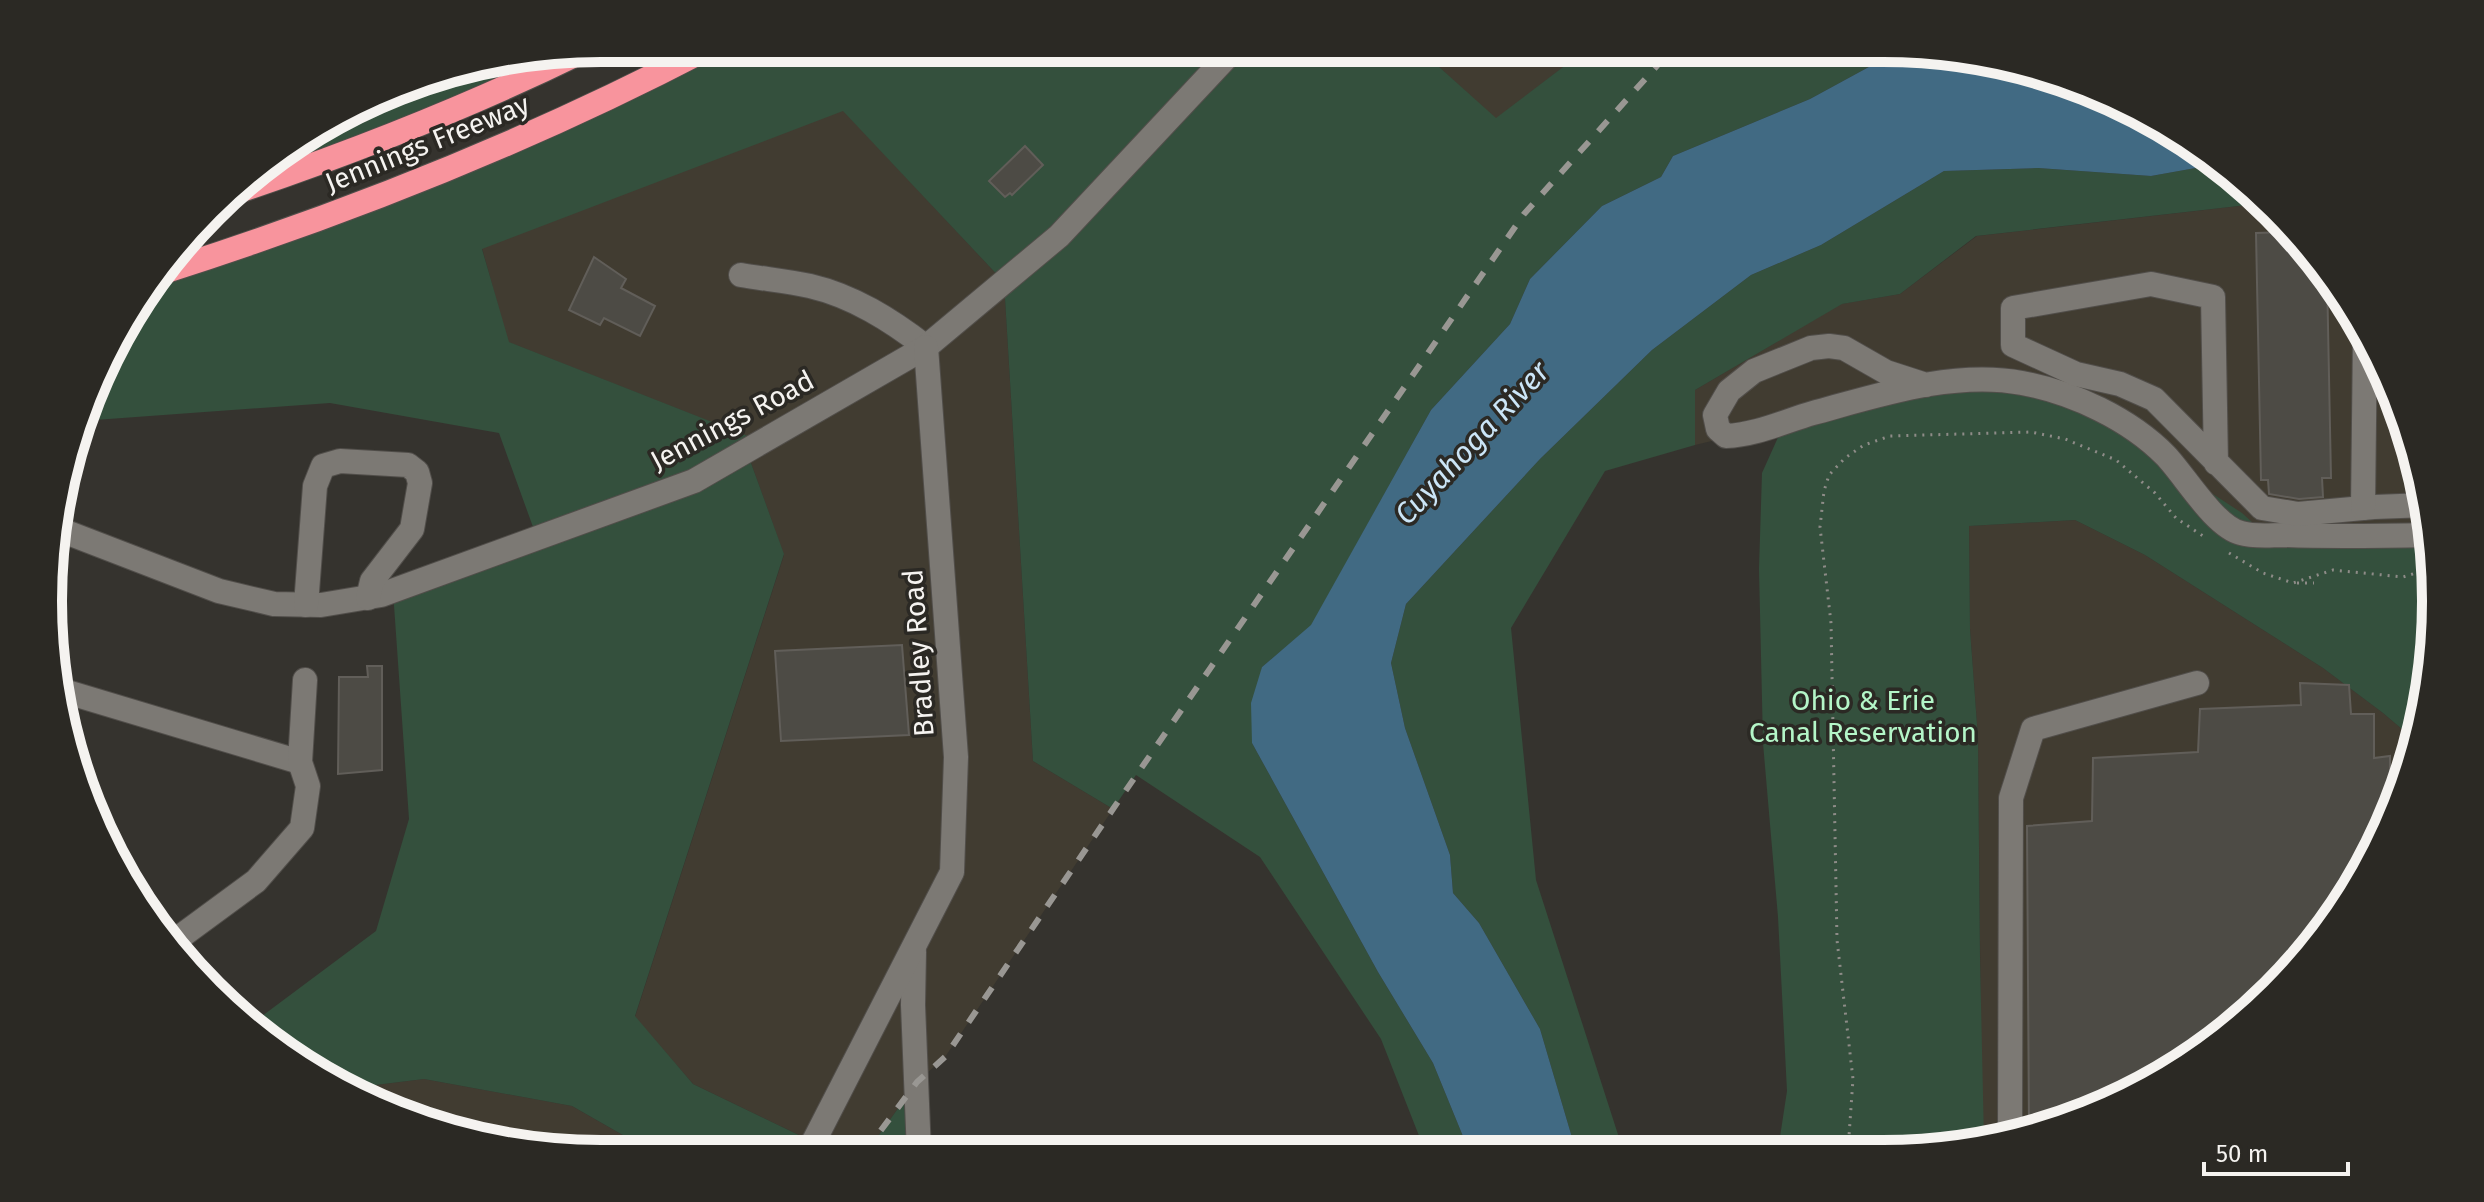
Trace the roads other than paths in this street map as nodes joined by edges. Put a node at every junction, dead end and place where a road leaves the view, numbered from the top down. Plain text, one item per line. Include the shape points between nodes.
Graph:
1 (680, 62) edge
2 (1222, 62) edge
3 (556, 64) edge
4 (262, 182) edge
5 (178, 267) edge
6 (741, 275) dead end
7 (926, 347) junction
8 (2365, 361) edge
9 (1926, 385) junction
10 (2216, 463) junction
11 (2413, 506) edge
12 (2363, 508) junction
13 (67, 532) edge
14 (2417, 535) edge
15 (368, 598) junction
16 (306, 605) junction
17 (305, 680) dead end
18 (2197, 683) dead end
19 (70, 693) edge
20 (300, 762) junction
21 (180, 937) edge
22 (914, 945) junction
23 (2010, 1125) edge
24 (815, 1140) edge
25 (918, 1140) edge

1 - 5 highway, Jennings Freeway via 440,173
2 - 7 street, Jennings Road via 1059,236
3 - 4 highway, Jennings Freeway
6 - 7 street via 811,286 851,300
7 - 15 street, Jennings Road via 694,481
7 - 22 street, Bradley Road via 956,757 952,872
8 - 12 street
9 - 9 street via 1886,372 1844,348 1820,347 1754,371 1729,391 1715,415 1726,436 1739,435
9 - 14 street via 2020,382 2091,406 2165,455 2211,512 2239,533
10 - 10 street via 2154,399 2076,374 2013,345 2013,308 2151,284 2213,297
10 - 12 street via 2262,508 2298,514
11 - 12 street
13 - 16 street, Jennings Road via 219,591 274,604
15 - 16 street, Jennings Road
15 - 16 street via 372,581 412,529 420,483 408,465 340,461 323,466 315,486
17 - 20 street
18 - 23 street via 2033,729 2011,798
19 - 20 street
20 - 21 street via 308,786 302,828 256,881
22 - 24 street, Bradley Road
22 - 25 street, Bradley Road

